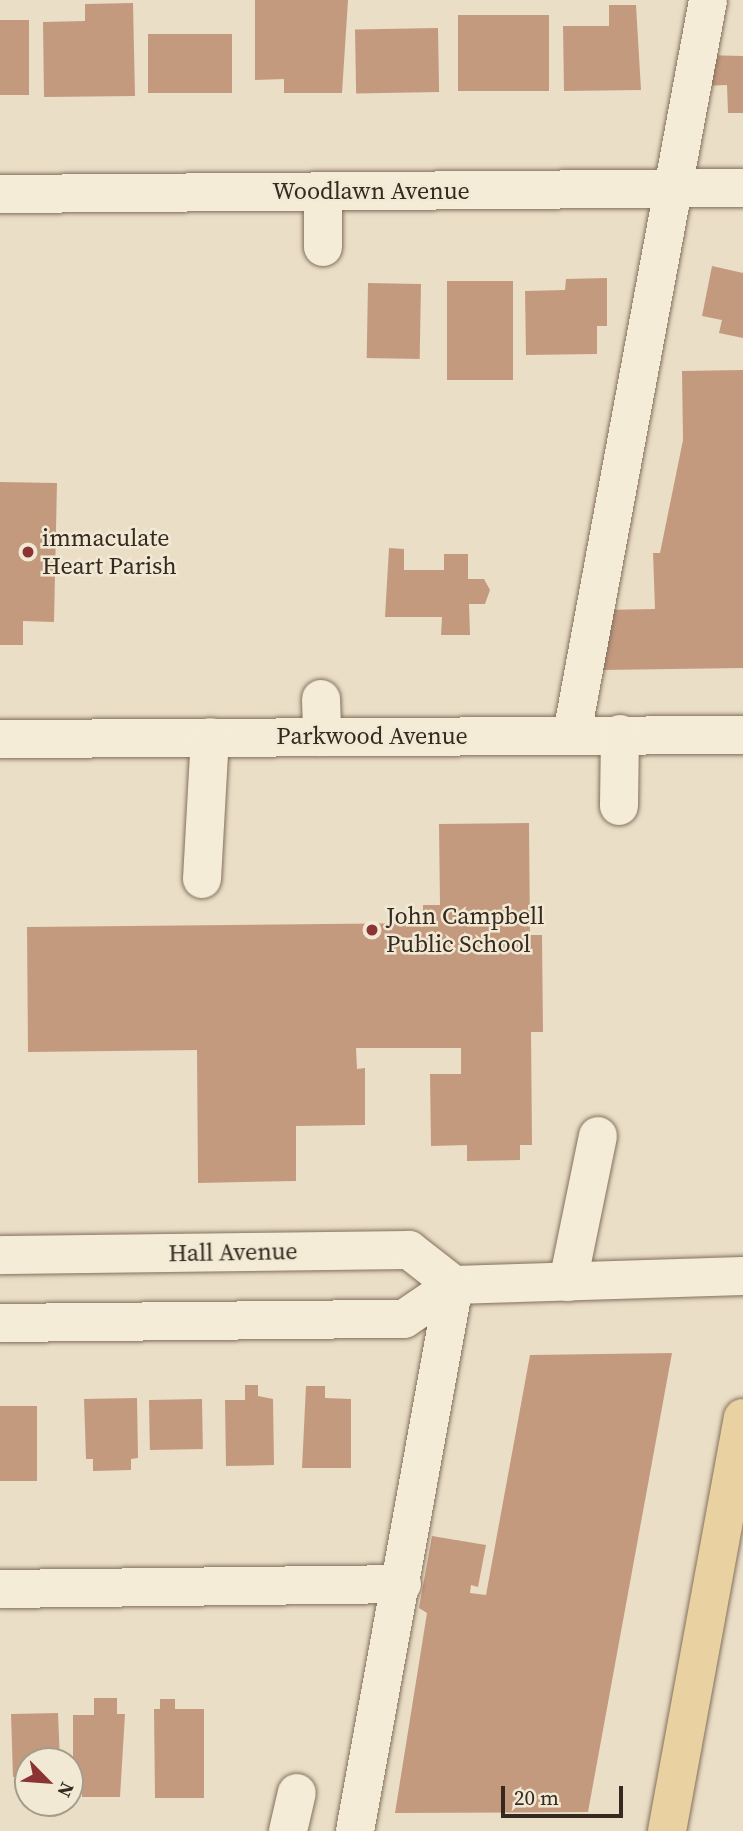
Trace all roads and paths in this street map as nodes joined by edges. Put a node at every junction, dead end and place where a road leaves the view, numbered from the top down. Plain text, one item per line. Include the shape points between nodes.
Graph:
1 (708, 0) edge
2 (743, 188) edge
3 (674, 189) junction
4 (323, 191) junction
5 (0, 194) edge
6 (323, 247) dead end
7 (321, 699) dead end
8 (572, 734) junction
9 (620, 734) junction
10 (743, 735) edge
11 (210, 737) junction
12 (322, 737) junction
13 (0, 739) edge
14 (619, 806) dead end
15 (202, 879) dead end
16 (598, 1136) dead end
17 (0, 1255) edge
18 (743, 1276) edge
19 (568, 1282) junction
20 (454, 1285) junction
21 (0, 1323) edge
22 (743, 1418) edge
23 (402, 1584) junction
24 (0, 1589) edge
25 (297, 1793) dead end
26 (288, 1831) edge
27 (355, 1831) edge
28 (667, 1831) edge

1 - 3 street
2 - 3 street, Woodlawn Avenue
3 - 4 street, Woodlawn Avenue
3 - 8 street
4 - 5 street, Woodlawn Avenue
4 - 6 street
7 - 12 street
8 - 9 street, Parkwood Avenue
8 - 12 street, Parkwood Avenue
9 - 10 street, Parkwood Avenue
9 - 14 street
11 - 12 street, Parkwood Avenue
11 - 13 street, Parkwood Avenue
11 - 15 street
16 - 19 street
17 - 20 street, Hall Avenue via 409,1250
18 - 19 street
19 - 20 street
20 - 21 street via 404,1319
20 - 23 street
22 - 28 main road
23 - 24 street
23 - 27 street
25 - 26 street

